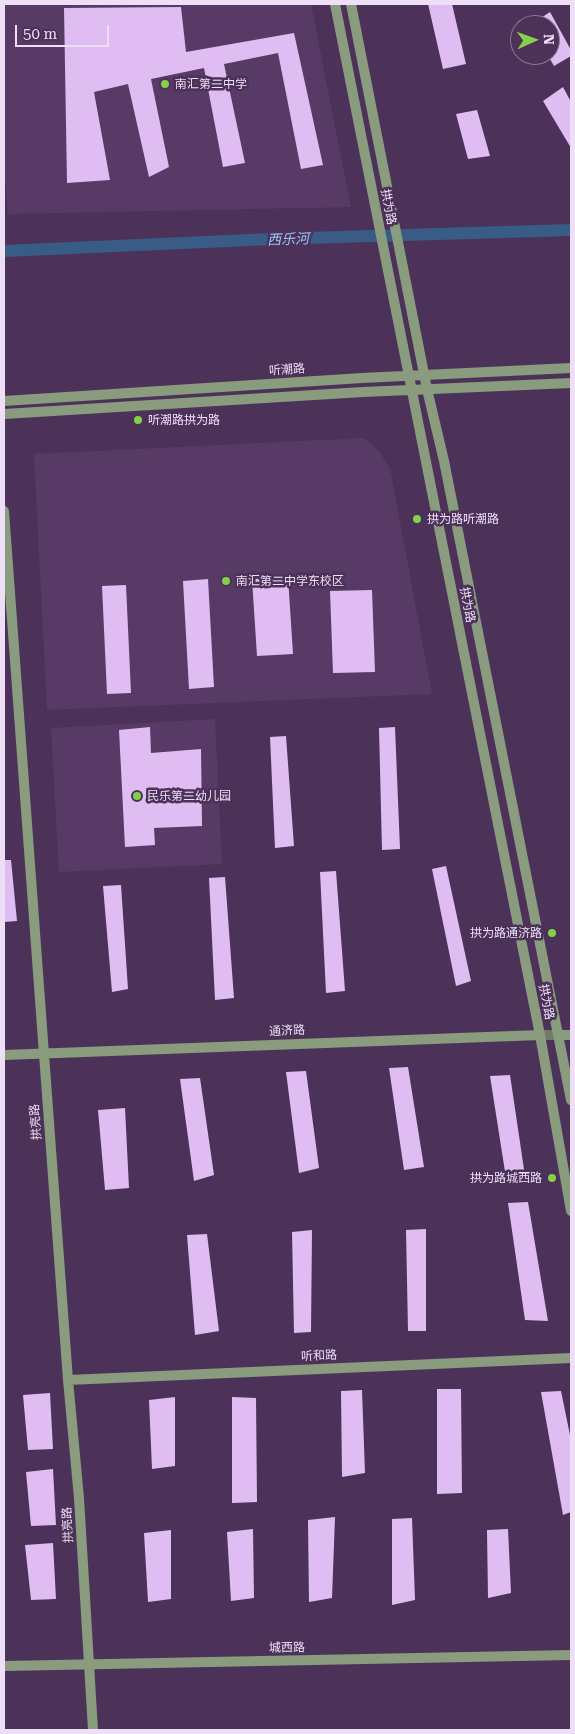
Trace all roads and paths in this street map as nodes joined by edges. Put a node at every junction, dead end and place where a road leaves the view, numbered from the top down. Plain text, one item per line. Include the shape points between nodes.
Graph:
1 (335, 4) edge
2 (350, 4) edge
3 (571, 368) edge
4 (424, 374) junction
5 (409, 375) junction
6 (571, 382) edge
7 (427, 389) junction
8 (412, 390) junction
9 (4, 401) edge
10 (4, 414) edge
11 (4, 511) edge
12 (540, 1034) junction
13 (559, 1035) junction
14 (571, 1035) edge
15 (43, 1053) junction
16 (4, 1056) edge
17 (571, 1100) edge
18 (571, 1211) edge
19 (571, 1358) edge
20 (68, 1380) junction
21 (571, 1655) edge
22 (88, 1664) junction
23 (4, 1666) edge
24 (93, 1730) edge

1 - 5 main road, 拱为路
2 - 4 main road, 拱为路
3 - 4 main road, 听潮路
4 - 5 main road, 听潮路
4 - 7 main road, 拱为路
5 - 8 main road, 拱为路
5 - 9 main road, 听潮路
6 - 7 main road
7 - 8 main road
7 - 13 main road, 拱为路
8 - 10 main road
8 - 12 main road, 拱为路
11 - 15 main road, 拱亮路
12 - 13 street, 通济路
12 - 15 main road, 通济路
12 - 18 main road, 拱为路
13 - 14 main road, 通济路
13 - 17 main road, 拱为路
15 - 16 main road, 通济路
15 - 20 main road, 拱亮路
19 - 20 main road, 听和路
20 - 22 main road, 拱亮路 via 79,1498
21 - 22 main road, 城西路
22 - 23 main road, 城西路
22 - 24 main road, 拱亮路

